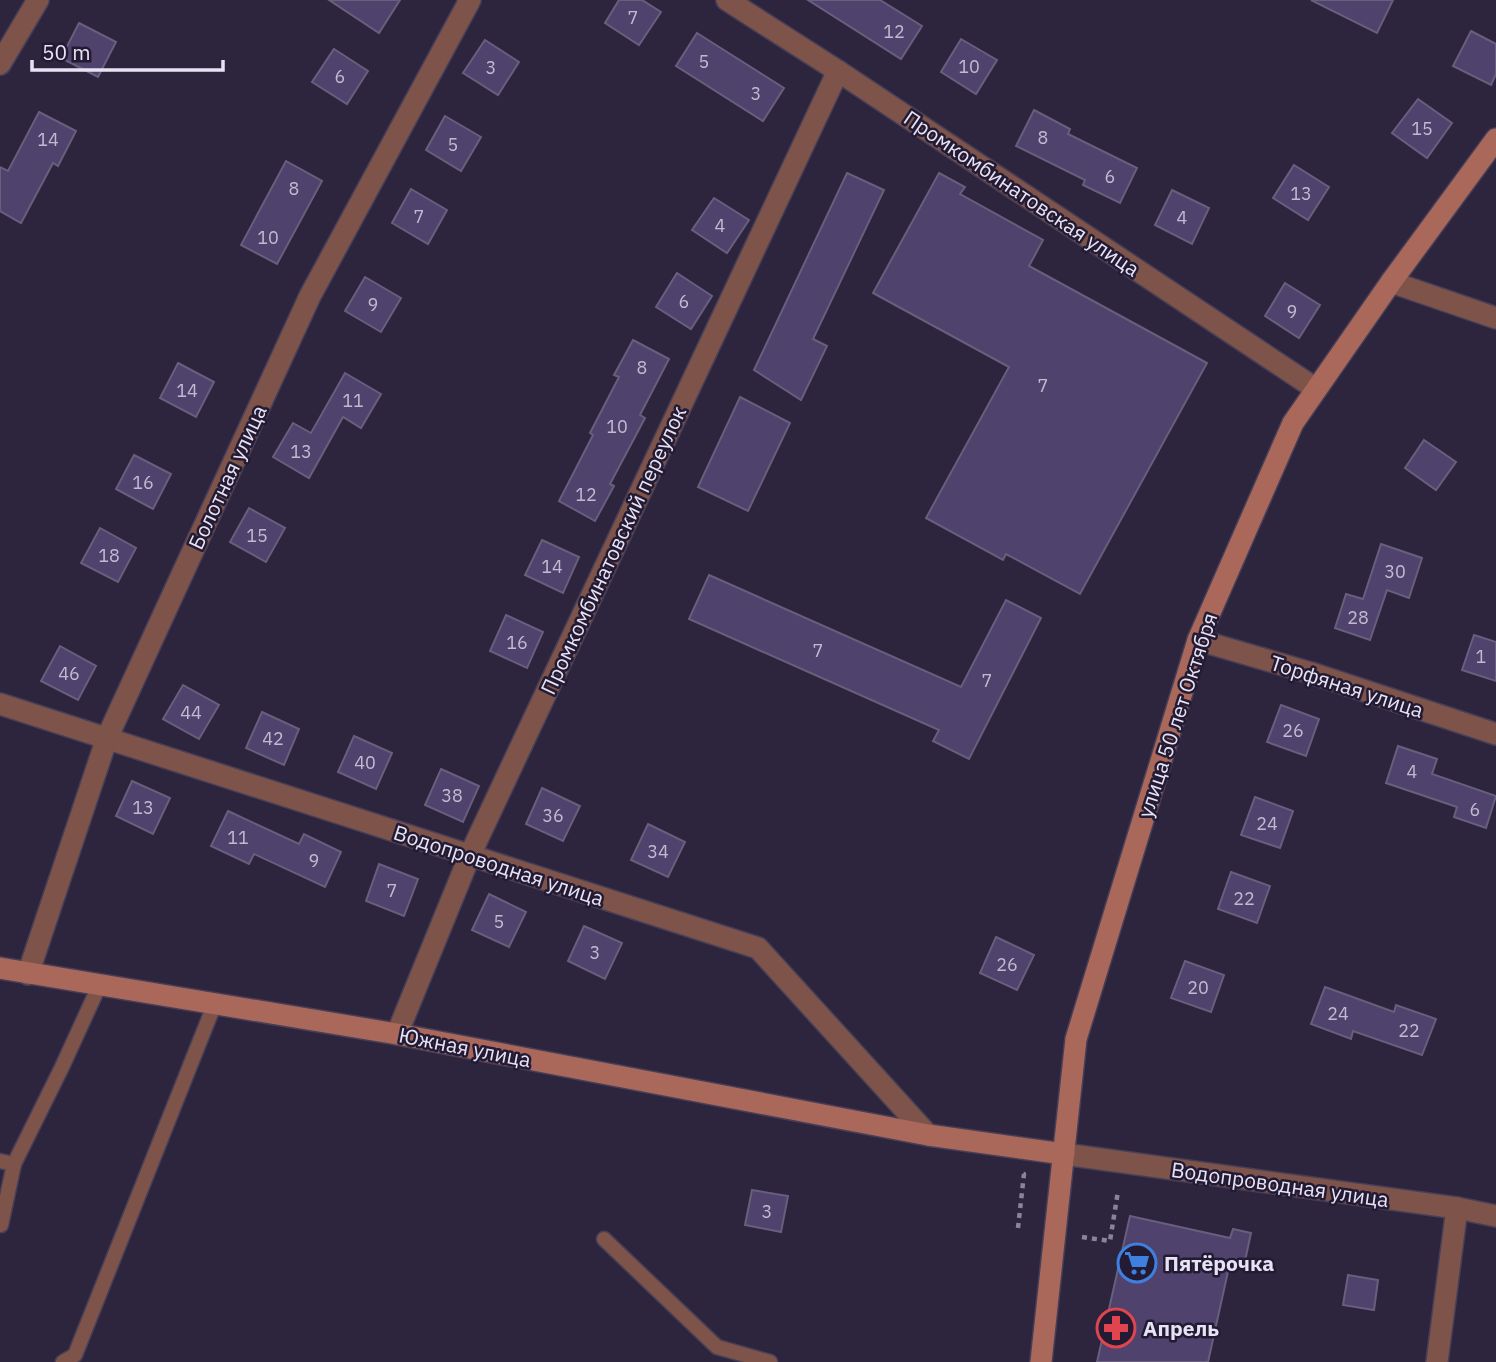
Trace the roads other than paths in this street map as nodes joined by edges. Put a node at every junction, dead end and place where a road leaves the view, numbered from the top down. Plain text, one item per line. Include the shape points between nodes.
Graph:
1 (38, 0) edge
2 (470, 0) edge
3 (727, 0) edge
4 (0, 64) edge
5 (838, 71) junction
6 (1496, 139) edge
7 (1391, 282) junction
8 (1496, 318) edge
9 (1316, 389) junction
10 (1198, 640) junction
11 (0, 704) edge
12 (1496, 734) edge
13 (107, 738) junction
14 (470, 855) junction
15 (0, 968) edge
16 (28, 974) junction
17 (100, 984) junction
18 (215, 1003) junction
19 (397, 1034) junction
20 (928, 1135) junction
21 (1064, 1154) junction
22 (7, 1162) edge
23 (1457, 1208) junction
24 (1496, 1216) edge
25 (1, 1224) edge
26 (604, 1239) dead end
27 (63, 1362) edge
28 (770, 1362) edge
29 (1041, 1362) edge
30 (1437, 1362) edge

1 - 4 street
2 - 13 street, Болотная улица via 310,296
3 - 5 street, Промкомбинатовская улица
5 - 9 street, Промкомбинатовская улица
5 - 14 street, Промкомбинатовский переулок
6 - 7 main road, улица 50 лет Октября
7 - 8 street
7 - 9 main road, улица 50 лет Октября
9 - 10 main road, улица 50 лет Октября via 1293,423
10 - 12 street, Торфяная улица
10 - 21 main road, улица 50 лет Октября via 1076,1039
11 - 13 street, Водопроводная улица
13 - 14 street, Водопроводная улица
13 - 16 street, Болотная улица
14 - 19 street, Промкомбинатовский переулок
14 - 20 street, Водопроводная улица via 758,948
15 - 16 main road, Южная улица
16 - 17 main road, Южная улица
17 - 18 main road, Южная улица
17 - 22 lane via 62,1067
18 - 19 main road, Южная улица
18 - 27 lane via 75,1355
19 - 20 main road, Южная улица
20 - 21 main road, Южная улица
21 - 23 street, Водопроводная улица
21 - 29 main road, улица 50 лет Октября
22 - 25 lane
23 - 24 street, Водопроводная улица
23 - 30 street
26 - 28 lane via 717,1347

